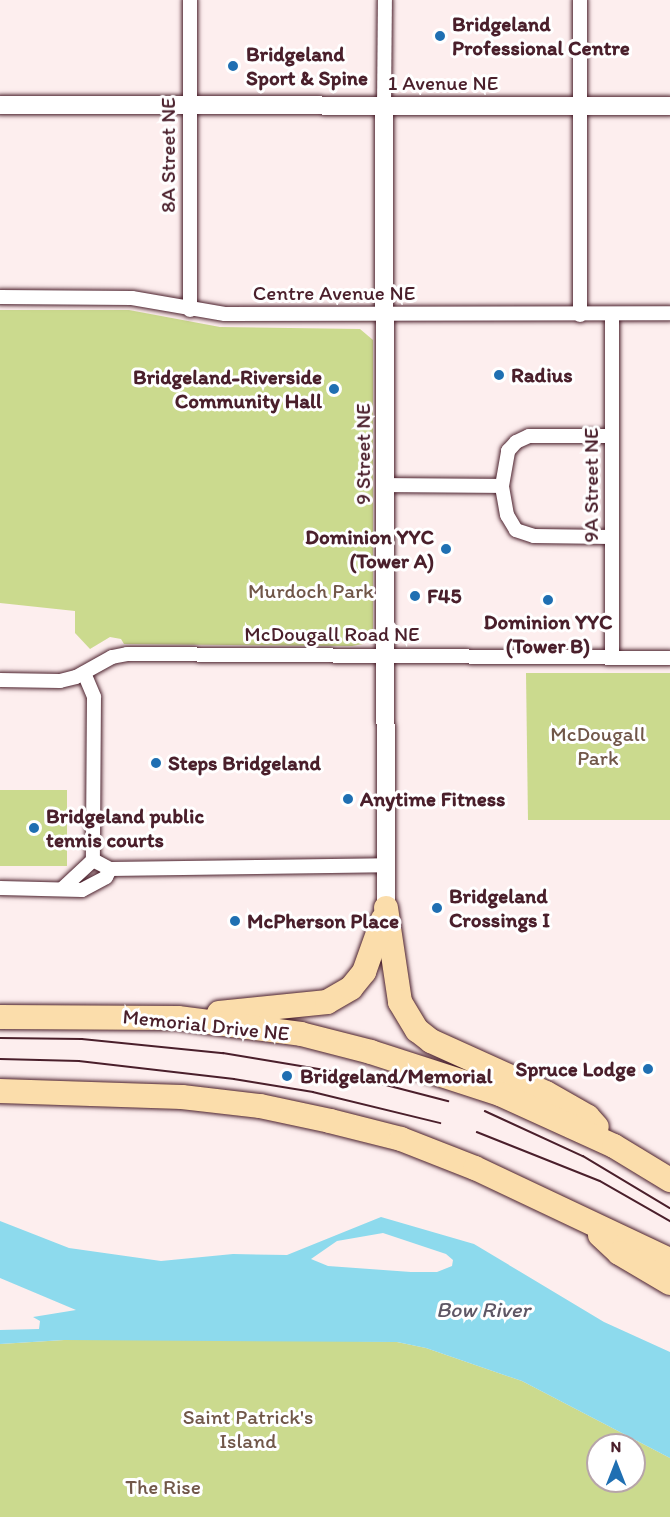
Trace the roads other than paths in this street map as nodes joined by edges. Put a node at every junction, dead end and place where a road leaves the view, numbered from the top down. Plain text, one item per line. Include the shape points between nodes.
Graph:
1 (190, 0) edge
2 (385, 0) edge
3 (580, 0) edge
4 (189, 104) junction
5 (0, 105) edge
6 (384, 106) junction
7 (580, 106) junction
8 (670, 106) edge
9 (0, 297) edge
10 (190, 309) junction
11 (670, 313) edge
12 (385, 314) junction
13 (612, 314) junction
14 (580, 315) junction
15 (612, 436) junction
16 (385, 485) junction
17 (502, 486) junction
18 (611, 537) junction
19 (384, 656) junction
20 (612, 656) junction
21 (670, 658) edge
22 (84, 673) junction
23 (0, 680) edge
24 (93, 860) junction
25 (386, 865) junction
26 (110, 869) junction
27 (0, 888) edge
28 (63, 888) junction
29 (386, 908) junction
30 (0, 1017) edge
31 (178, 1018) junction
32 (0, 1091) edge
33 (614, 1146) junction
34 (670, 1180) edge
35 (584, 1218) junction
36 (670, 1260) edge
37 (670, 1283) edge

1 - 4 street, 8A Street NE
2 - 6 street, 9 Street NE
3 - 7 street
4 - 5 street, 1 Avenue NE
4 - 6 street, 1 Avenue NE
4 - 10 street, 8A Street NE
6 - 7 street, 1 Avenue NE
6 - 12 street, 9 Street NE
7 - 8 street, 1 Avenue NE
7 - 14 street
9 - 10 street, Centre Avenue NE via 132,297
10 - 12 street, Centre Avenue NE via 225,314
11 - 13 street, Centre Avenue NE
12 - 14 street, Centre Avenue NE
12 - 16 street, 9 Street NE
13 - 14 street, Centre Avenue NE
13 - 15 street, 9A Street NE
15 - 17 street via 529,436 508,451
15 - 18 street, 9A Street NE
16 - 17 street
16 - 19 street, 9 Street NE
17 - 18 street via 507,515 516,530 534,537
18 - 20 street, 9A Street NE
19 - 20 street, McDougall Road NE
19 - 22 street, McDougall Road NE via 127,654 112,657
19 - 25 street, 9 Street NE
20 - 21 street, McDougall Road NE
22 - 23 street, McDougall Road NE via 60,681
22 - 24 street via 94,697
24 - 26 street
24 - 28 street
25 - 26 street
25 - 29 street, 9 Street NE
26 - 28 street via 95,885 82,890
27 - 28 street
29 - 31 highway via 364,972 351,988 327,1002
29 - 33 highway via 400,1002 417,1030 588,1117
30 - 31 highway, Memorial Drive NE
31 - 33 highway, Memorial Drive NE via 301,1034 392,1058 500,1094
32 - 35 highway via 182,1097 330,1120 401,1139
33 - 34 highway, Memorial Drive NE
35 - 36 highway
35 - 37 highway via 619,1253

